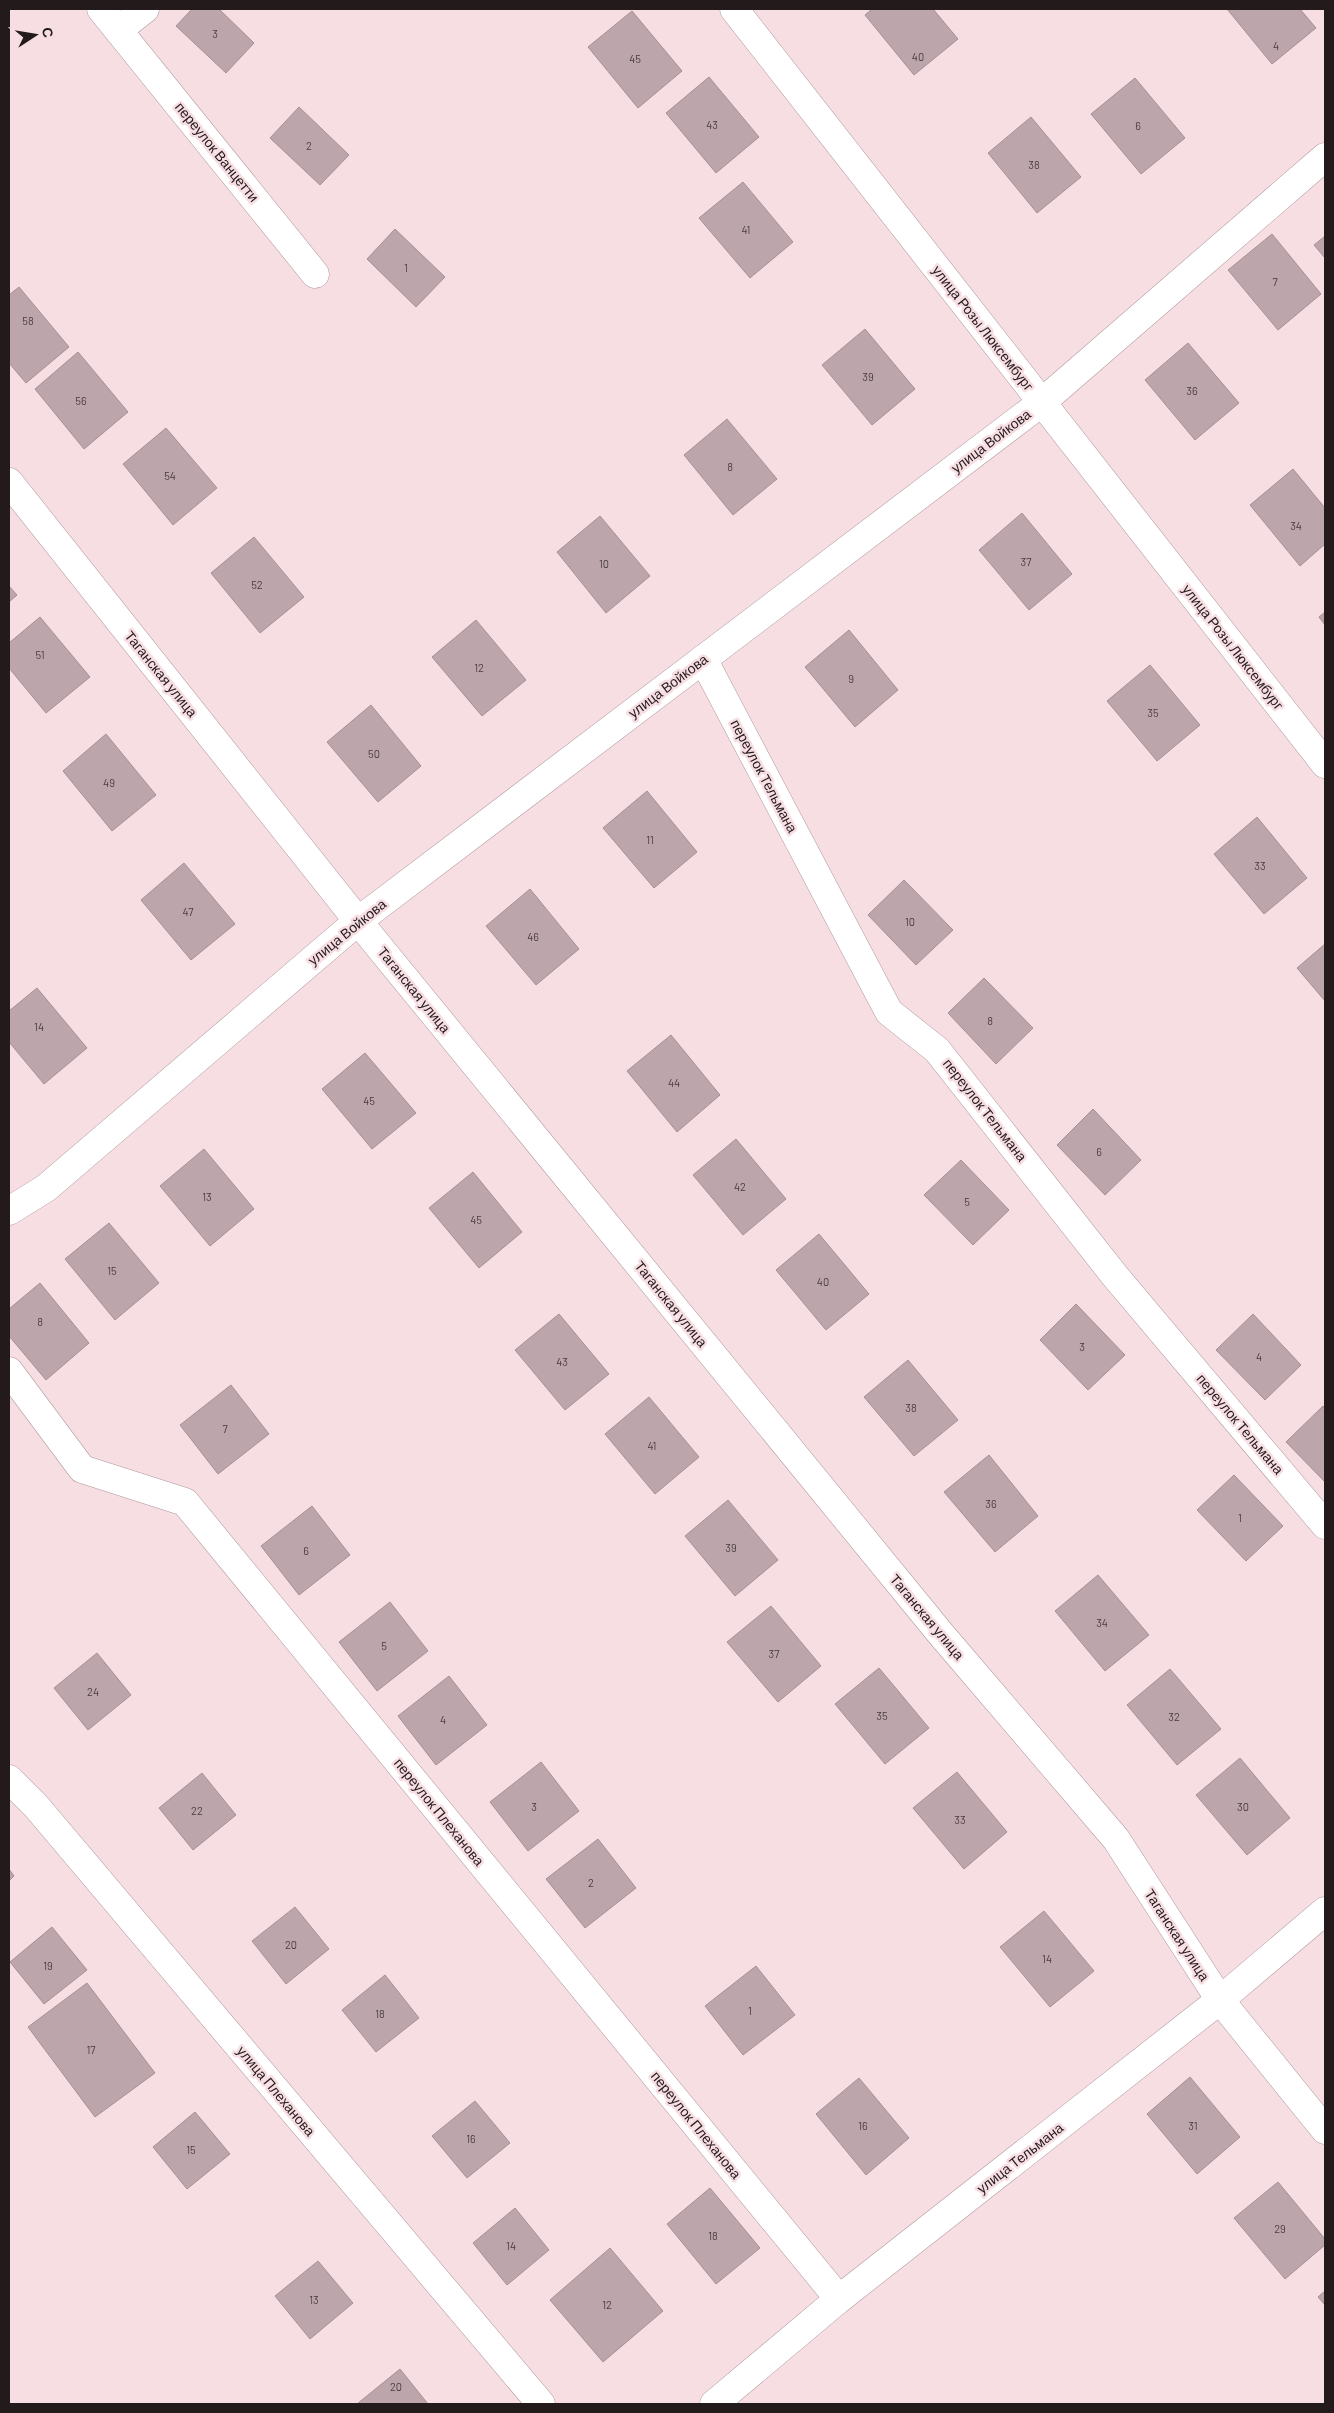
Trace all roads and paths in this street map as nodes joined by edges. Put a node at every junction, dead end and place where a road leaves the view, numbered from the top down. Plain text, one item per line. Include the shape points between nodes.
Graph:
1 (101, 9) edge
2 (145, 9) edge
3 (734, 9) edge
4 (118, 30) junction
5 (1325, 157) edge
6 (315, 274) dead end
7 (1041, 403) junction
8 (9, 482) edge
9 (703, 659) junction
10 (1325, 764) edge
11 (358, 921) junction
12 (9, 1211) edge
13 (9, 1371) edge
14 (1325, 1526) edge
15 (9, 1779) edge
16 (1325, 1911) edge
17 (1220, 2000) junction
18 (1325, 2130) edge
19 (839, 2299) junction
20 (541, 2404) edge
21 (714, 2404) edge

1 - 4 street, переулок Ванцетти
2 - 4 street
3 - 7 street, улица Розы Люксембург
4 - 6 street, переулок Ванцетти
5 - 7 street, улица Войкова
7 - 9 street, улица Войкова
7 - 10 street, улица Розы Люксембург
8 - 11 street, Таганская улица
9 - 11 street, улица Войкова
9 - 14 street, переулок Тельмана via 889,1012 937,1050 1115,1276
11 - 12 street, улица Войкова via 46,1188
11 - 17 street, Таганская улица via 933,1625 1116,1839
13 - 19 street, переулок Плеханова via 82,1469 185,1502
15 - 20 street, улица Плеханова
16 - 17 street, улица Тельмана
17 - 18 street, Таганская улица
17 - 19 street, улица Тельмана
19 - 21 street, улица Тельмана

